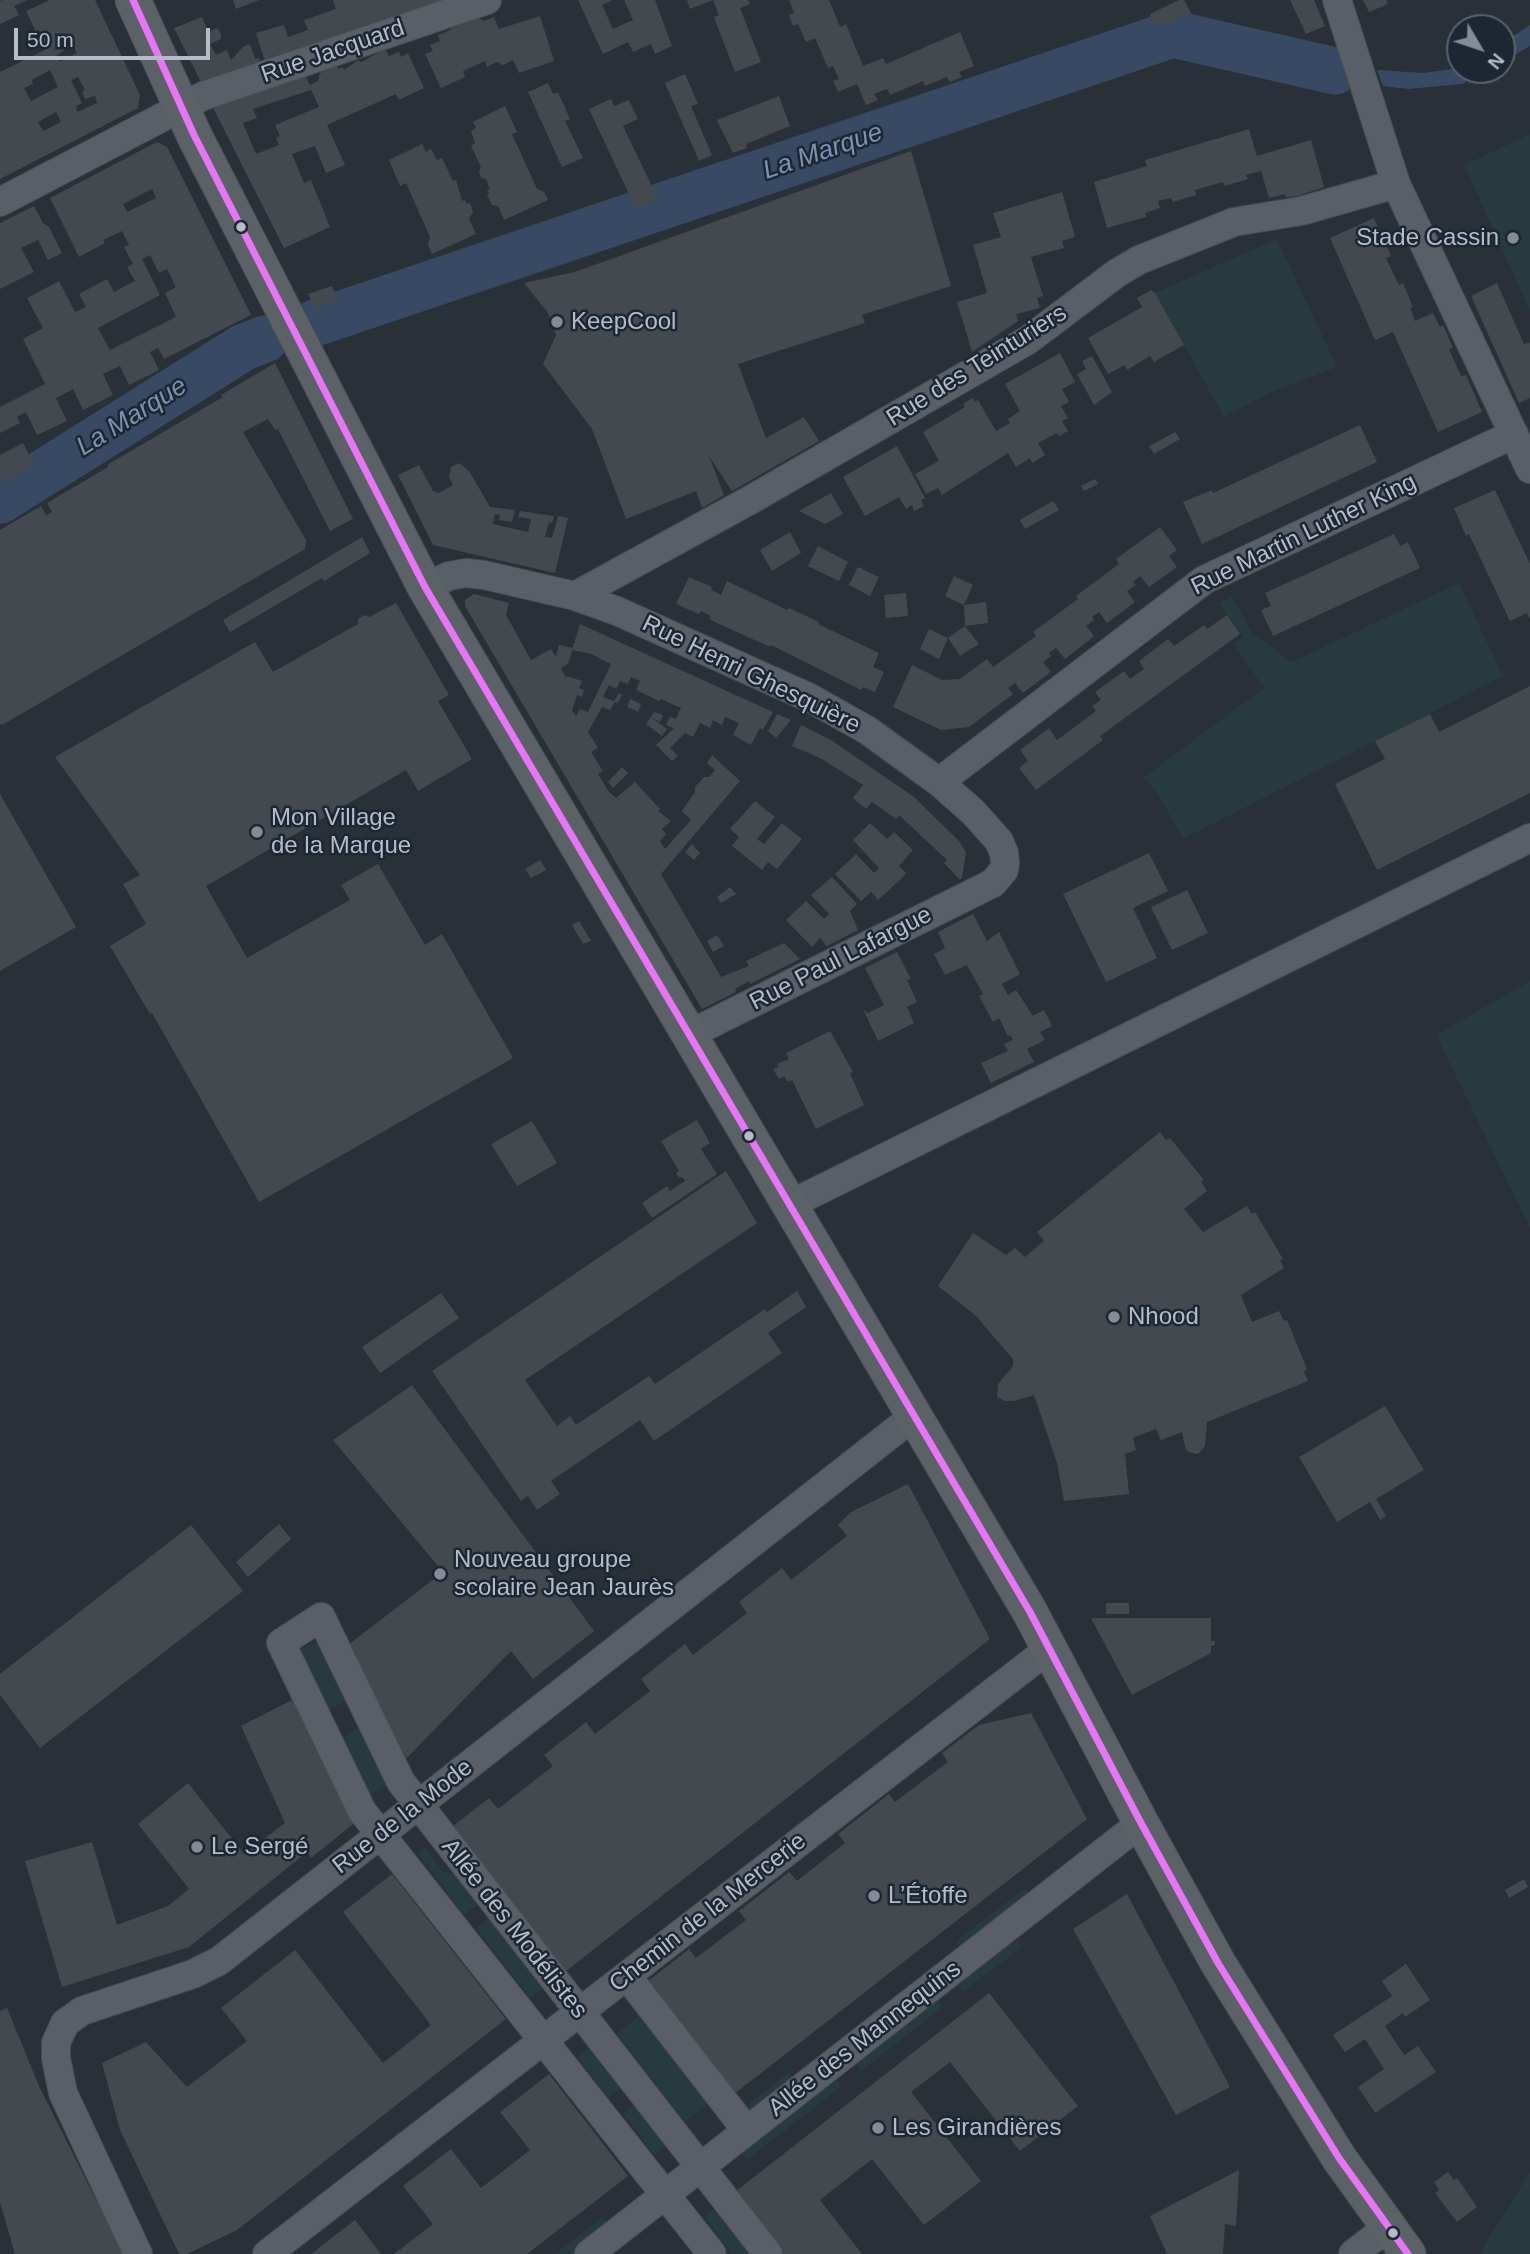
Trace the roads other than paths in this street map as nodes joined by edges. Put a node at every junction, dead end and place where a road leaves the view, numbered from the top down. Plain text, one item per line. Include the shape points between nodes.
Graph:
1 (133, 0) edge
2 (487, 0) edge
3 (1337, 0) edge
4 (181, 108) junction
5 (1396, 184) junction
6 (0, 202) edge
7 (1514, 434) junction
8 (1530, 469) edge
9 (425, 587) junction
10 (575, 596) junction
11 (939, 782) junction
12 (1530, 838) edge
13 (993, 883) joint
14 (688, 1035) junction
15 (789, 1205) junction
16 (914, 1416) junction
17 (1050, 1648) junction
18 (418, 1805) junction
19 (1141, 1823) junction
20 (381, 1834) junction
21 (627, 1976) junction
22 (579, 2013) junction
23 (544, 2041) junction
24 (747, 2132) junction
25 (701, 2168) junction
26 (666, 2195) junction
27 (1398, 2240) edge
28 (138, 2254) edge
29 (267, 2254) edge
30 (589, 2254) edge
31 (712, 2254) edge
32 (768, 2254) edge
33 (1353, 2254) edge

1 - 4 main road
2 - 4 street, Rue Jacquard via 203,96
3 - 5 street
4 - 6 street, Rue Jacquard
4 - 9 main road
5 - 7 street
5 - 10 street, Rue des Teinturiers via 1301,211 1234,222 1139,260 1028,340
7 - 8 street
7 - 11 street, Rue Martin Luther King via 1203,580
9 - 10 street, Rue Henri Ghesquière via 466,573
9 - 14 main road
10 - 11 street, Rue Henri Ghesquière via 810,698 884,740
11 - 13 street, Rue Henri Ghesquière via 999,841 1005,862
12 - 15 street
13 - 14 street, Rue Paul Lafargue
14 - 15 main road
15 - 16 main road
16 - 17 main road
16 - 18 street, Rue de la Mode
17 - 19 main road
17 - 21 street, Chemin de la Mercerie
18 - 20 street, Rue de la Mode
18 - 20 street, Allée des Modélistes via 401,1783 321,1617 281,1643 362,1811
18 - 22 street, Allée des Modélistes
19 - 24 street, Allée des Mannequins
19 - 27 main road via 1262,2035 1349,2174
20 - 23 street, Allée des Modélistes
20 - 28 street, Rue de la Mode via 219,1961 82,2011 65,2023 55,2057 62,2093
21 - 22 street, Chemin de la Mercerie
21 - 24 street
22 - 23 street, Chemin de la Mercerie
22 - 25 street, Allée des Modélistes
23 - 26 street, Allée des Modélistes
23 - 29 street, Chemin de la Mercerie
24 - 25 street, Allée des Mannequins
25 - 26 street, Allée des Mannequins
25 - 32 street, Allée des Modélistes
26 - 30 street, Allée des Mannequins
26 - 31 street, Allée des Modélistes
27 - 33 street

